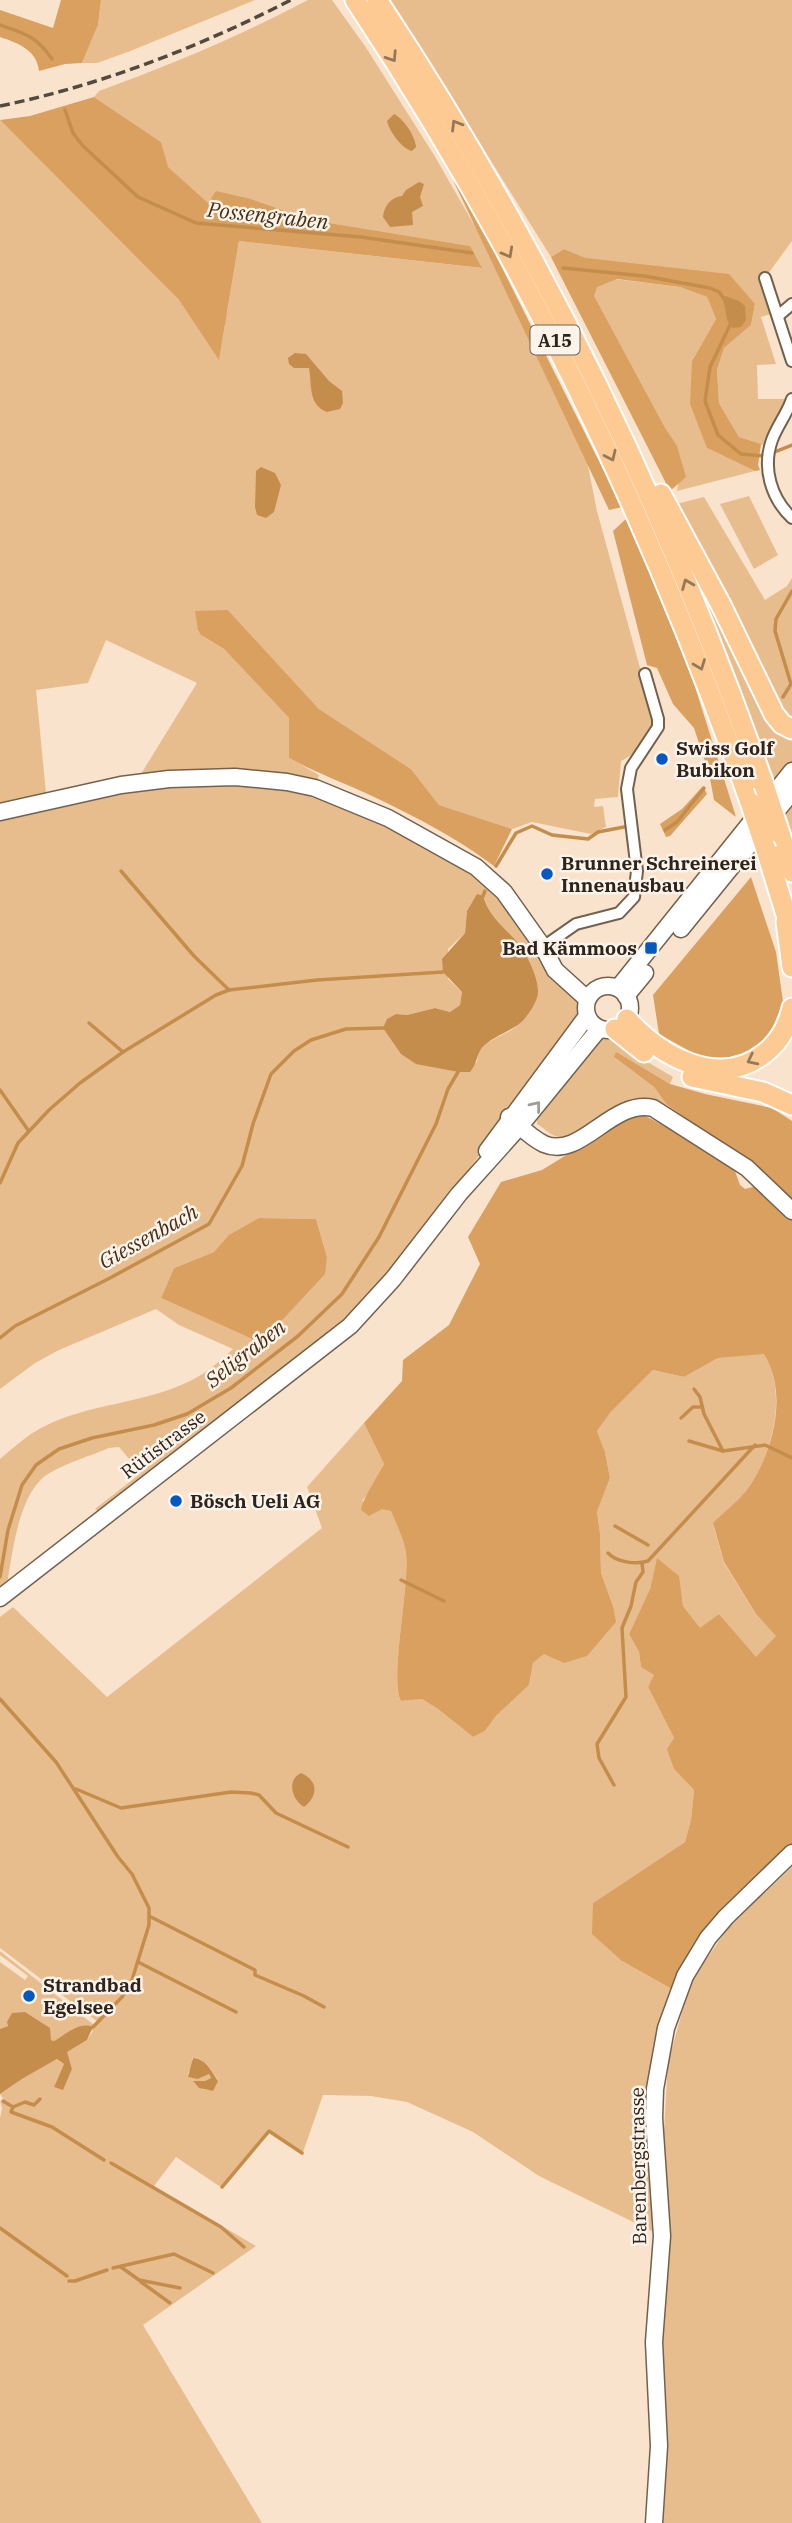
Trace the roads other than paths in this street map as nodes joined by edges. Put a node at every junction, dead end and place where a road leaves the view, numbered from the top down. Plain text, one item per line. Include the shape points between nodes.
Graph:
1 (355, 0) edge
2 (377, 0) edge
3 (765, 278) dead end
4 (792, 304) edge
5 (778, 316) junction
6 (580, 348) junction
7 (792, 361) edge
8 (792, 399) edge
9 (792, 518) edge
10 (645, 674) dead end
11 (792, 729) edge
12 (792, 771) edge
13 (792, 792) edge
14 (0, 812) edge
15 (784, 876) edge
16 (783, 904) junction
17 (792, 934) edge
18 (543, 947) junction
19 (792, 967) edge
20 (622, 992) junction
21 (591, 995) junction
22 (792, 1008) edge
23 (587, 1016) junction
24 (614, 1026) junction
25 (792, 1105) edge
26 (515, 1122) junction
27 (792, 1211) edge
28 (0, 1598) edge
29 (792, 1853) edge
30 (653, 2523) edge

1 -> 15 highway, A15, bridge via 475,193 583,397 652,546 766,850
6 -> 2 highway, A15 via 478,162
3 - 5 street
4 - 5 street
5 - 7 street
6 - 11 highway via 693,552 774,714
15 -> 6 highway, A15, bridge via 780,834 717,657 669,539
8 - 9 street via 772,442 768,463 775,494
10 - 18 street via 658,723 628,778 637,871 634,897 619,913 576,925
12 - 20 street
13 - 20 street
14 - 18 street via 169,779 235,777 315,788 388,818 475,867 503,892
15 - 16 highway, A15
16 - 17 highway, A15
16 - 19 highway
18 - 21 street
20 - 21 street via 606,986
20 - 24 street via 630,1007
21 - 23 street
22 -> 24 highway via 783,1033 770,1049 752,1062 727,1069 708,1069 678,1059 647,1037
23 - 24 street
23 - 26 street, Rütistrasse
24 - 25 highway via 671,1070 763,1092
26 -> 24 street, Rütistrasse
26 - 27 street via 545,1144 565,1146 625,1110 653,1108 747,1168
26 - 28 street, Rütistrasse via 393,1279 342,1332
29 - 30 street, Barenbergstrasse via 726,1917 700,1950 677,1992 666,2028 654,2118 662,2236 654,2342 659,2446

